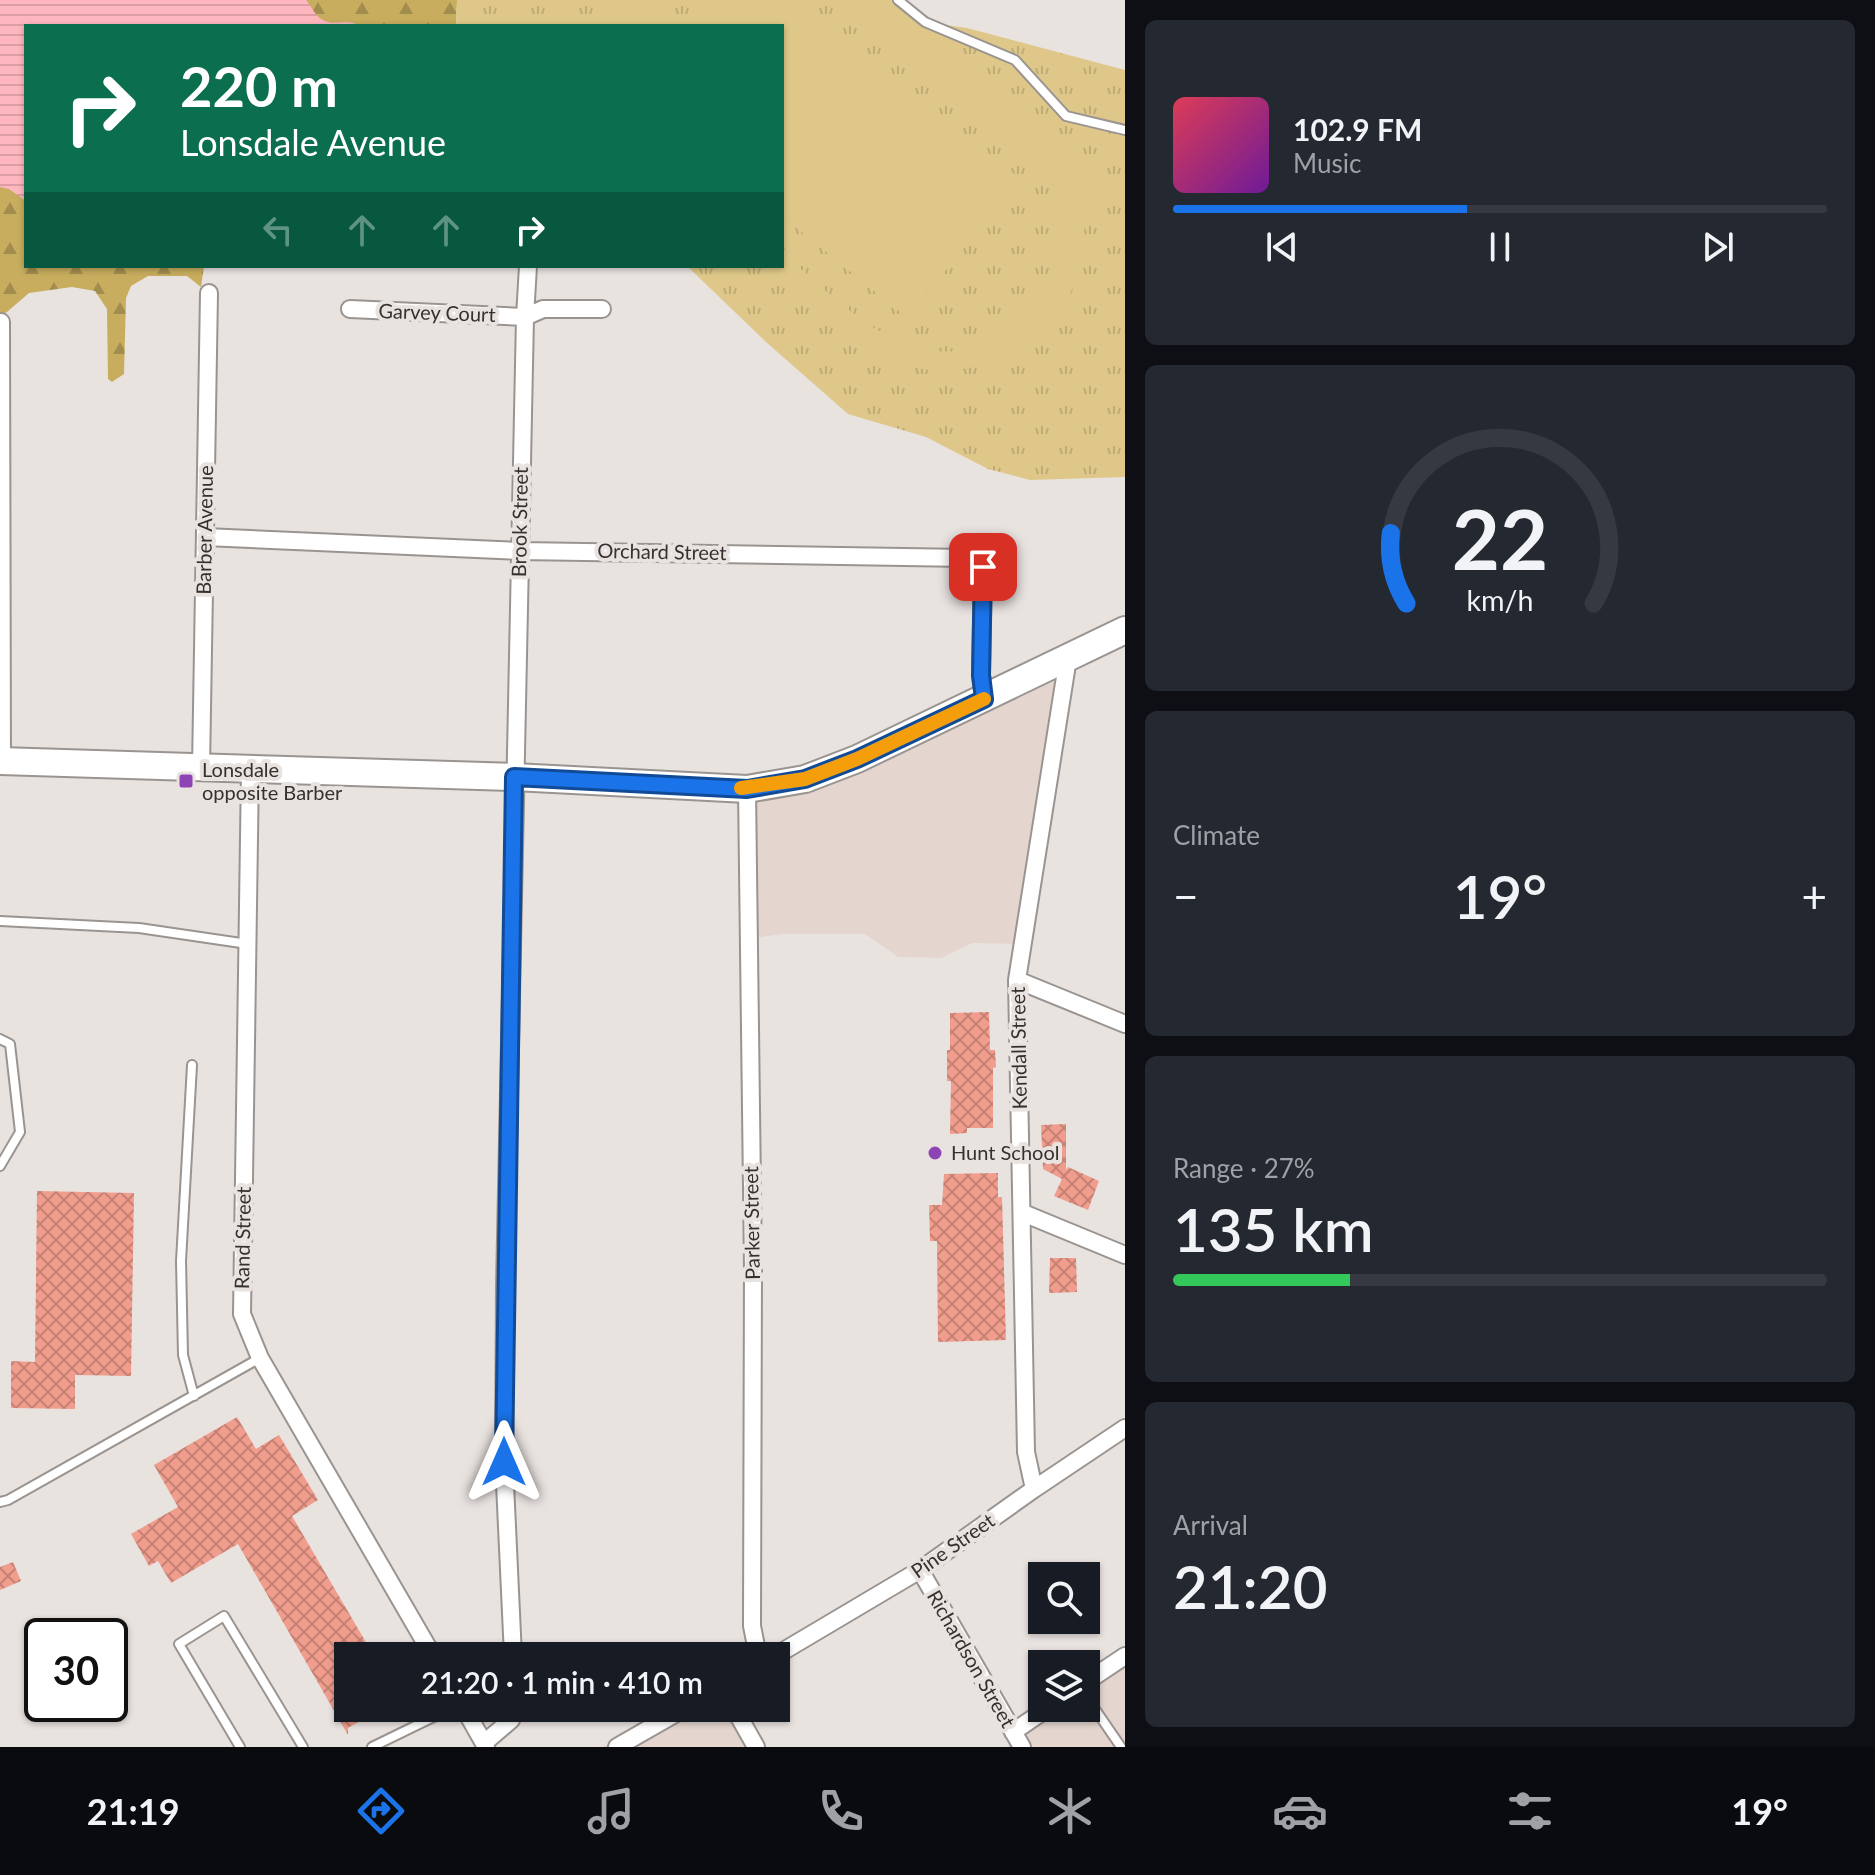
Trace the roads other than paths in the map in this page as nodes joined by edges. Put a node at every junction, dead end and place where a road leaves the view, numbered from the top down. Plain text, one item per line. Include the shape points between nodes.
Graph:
1 (898, 0) edge
2 (1125, 130) edge
3 (528, 268) edge
4 (209, 293) dead end
5 (350, 309) dead end
6 (602, 309) dead end
7 (525, 317) junction
8 (1, 322) edge
9 (205, 537) junction
10 (520, 551) junction
11 (1125, 630) edge
12 (1068, 658) junction
13 (984, 699) junction
14 (1, 761) edge
15 (201, 768) junction
16 (250, 770) junction
17 (514, 777) junction
18 (747, 789) junction
19 (0, 921) edge
20 (249, 944) junction
21 (1017, 980) junction
22 (1125, 1024) edge
23 (0, 1039) edge
24 (192, 1065) dead end
25 (0, 1166) edge
26 (1023, 1213) junction
27 (1125, 1255) edge
28 (260, 1358) junction
29 (194, 1396) junction
30 (1125, 1428) edge
31 (1034, 1489) junction
32 (1, 1500) edge
33 (920, 1570) junction
34 (425, 1642) edge
35 (512, 1642) edge
36 (755, 1642) edge
37 (790, 1647) edge
38 (1125, 1656) edge
39 (1100, 1673) edge
40 (1100, 1716) edge
41 (423, 1722) edge
42 (472, 1722) edge
43 (509, 1722) edge
44 (661, 1722) edge
45 (742, 1722) edge
46 (1034, 1722) edge
47 (1017, 1739) edge
48 (485, 1745) edge
49 (240, 1747) edge
50 (303, 1747) edge
51 (372, 1747) edge
52 (617, 1747) edge
53 (756, 1747) edge
54 (1121, 1747) edge

1 - 2 lane via 925,22 1015,60 1066,116
3 - 7 street, Brook Street
4 - 9 street, Barber Avenue
5 - 7 street, Garvey Court
6 - 7 street, Garvey Court via 543,309
7 - 10 street, Brook Street
8 - 14 street
9 - 10 street, Orchard Street
9 - 15 street, Barber Avenue
10 - 13 street, Orchard Street via 977,560 983,567
10 - 17 street, Brook Street
11 - 12 main road
12 - 13 main road
12 - 21 street, Kendall Street
13 - 18 main road via 805,779
14 - 15 main road
15 - 16 main road
16 - 17 main road
16 - 20 street, Rand Street
17 - 18 main road
17 - 35 street, Brook Street via 504,1462
18 - 36 street, Parker Street
19 - 20 lane via 139,928
20 - 28 street, Rand Street via 242,1314
21 - 22 street
21 - 26 street, Kendall Street
23 - 25 lane via 10,1044 20,1132
24 - 29 lane via 181,1261 183,1355
26 - 27 street
26 - 31 street, Kendall Street via 1026,1452
28 - 29 lane
28 - 34 street, Rand Street
29 - 32 lane
30 - 31 street, Pine Street
31 - 33 street, Pine Street
33 - 37 street, Pine Street
33 - 47 street, Richardson Street
38 - 39 street
40 - 54 lane
41 - 51 lane
42 - 48 street
43 - 48 street
44 - 52 street
45 - 53 street
46 - 47 street
49 - 50 lane via 179,1644 224,1616

